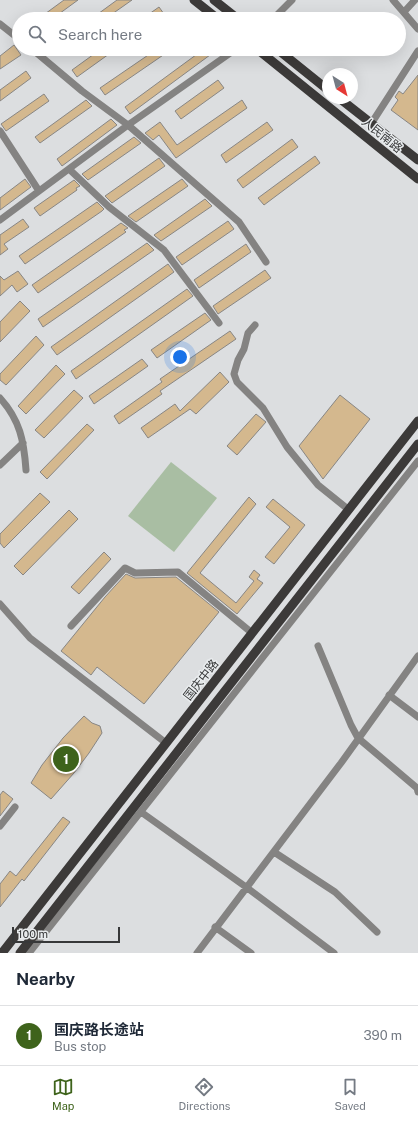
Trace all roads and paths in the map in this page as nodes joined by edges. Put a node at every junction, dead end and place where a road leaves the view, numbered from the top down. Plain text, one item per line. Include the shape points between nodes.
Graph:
1 (194, 0) edge
2 (214, 0) edge
3 (292, 0) edge
4 (392, 0) edge
5 (415, 0) edge
6 (209, 12) edge
7 (229, 12) edge
8 (280, 12) edge
9 (404, 12) joint
10 (406, 14) edge
11 (0, 24) edge
12 (418, 29) edge
13 (12, 33) edge
14 (418, 51) edge
15 (40, 56) edge
16 (226, 56) edge
17 (265, 56) edge
18 (285, 56) edge
19 (322, 85) edge
20 (346, 104) edge
21 (371, 124) junction
22 (128, 125) junction
23 (0, 131) edge
24 (418, 160) edge
25 (69, 169) junction
26 (418, 179) edge
27 (39, 191) junction
28 (0, 220) edge
29 (266, 262) dead end
30 (219, 323) dead end
31 (255, 325) dead end
32 (0, 398) edge
33 (418, 421) edge
34 (23, 443) junction
35 (418, 444) edge
36 (418, 461) edge
37 (0, 465) edge
38 (26, 470) dead end
39 (349, 510) junction
40 (0, 604) edge
41 (71, 626) dead end
42 (252, 633) junction
43 (318, 646) dead end
44 (418, 656) edge
45 (389, 695) junction
46 (418, 717) edge
47 (358, 738) junction
48 (166, 743) junction
49 (418, 792) edge
50 (15, 807) dead end
51 (141, 812) junction
52 (0, 826) edge
53 (274, 852) junction
54 (246, 887) junction
55 (215, 928) junction
56 (377, 932) dead end
57 (2, 953) edge
58 (20, 953) edge
59 (29, 953) edge
60 (197, 953) edge
61 (251, 953) edge
62 (334, 953) edge

1 - 6 main road
2 - 7 main road
3 - 8 street
4 - 9 street
5 - 9 street
10 - 12 street
11 - 13 street
14 - 21 street
15 - 22 street
16 - 22 street
17 - 26 main road, 人民南路
18 - 19 main road
20 - 21 main road
21 - 24 main road
22 - 25 street
22 - 29 street via 239,222
23 - 27 street
25 - 27 street
25 - 30 street via 109,207 164,250
27 - 28 street
31 - 39 street via 248,333 238,360 234,374 237,382 263,408 287,446 318,485
32 - 34 street via 15,417
33 - 39 main road, 国庆中路
34 - 37 street
34 - 38 street
35 - 58 main road
36 - 51 street
39 - 42 main road, 国庆中路
40 - 48 street via 30,638
41 - 42 street via 124,568 135,574 178,572
42 - 48 main road, 国庆中路
43 - 47 street
44 - 45 street
45 - 46 street
45 - 47 street
47 - 49 street
47 - 53 street
48 - 57 main road, 国庆中路
50 - 52 street
51 - 54 street
51 - 59 street
53 - 54 street
53 - 56 street via 335,892
54 - 55 street
54 - 62 street
55 - 60 street
55 - 61 street

